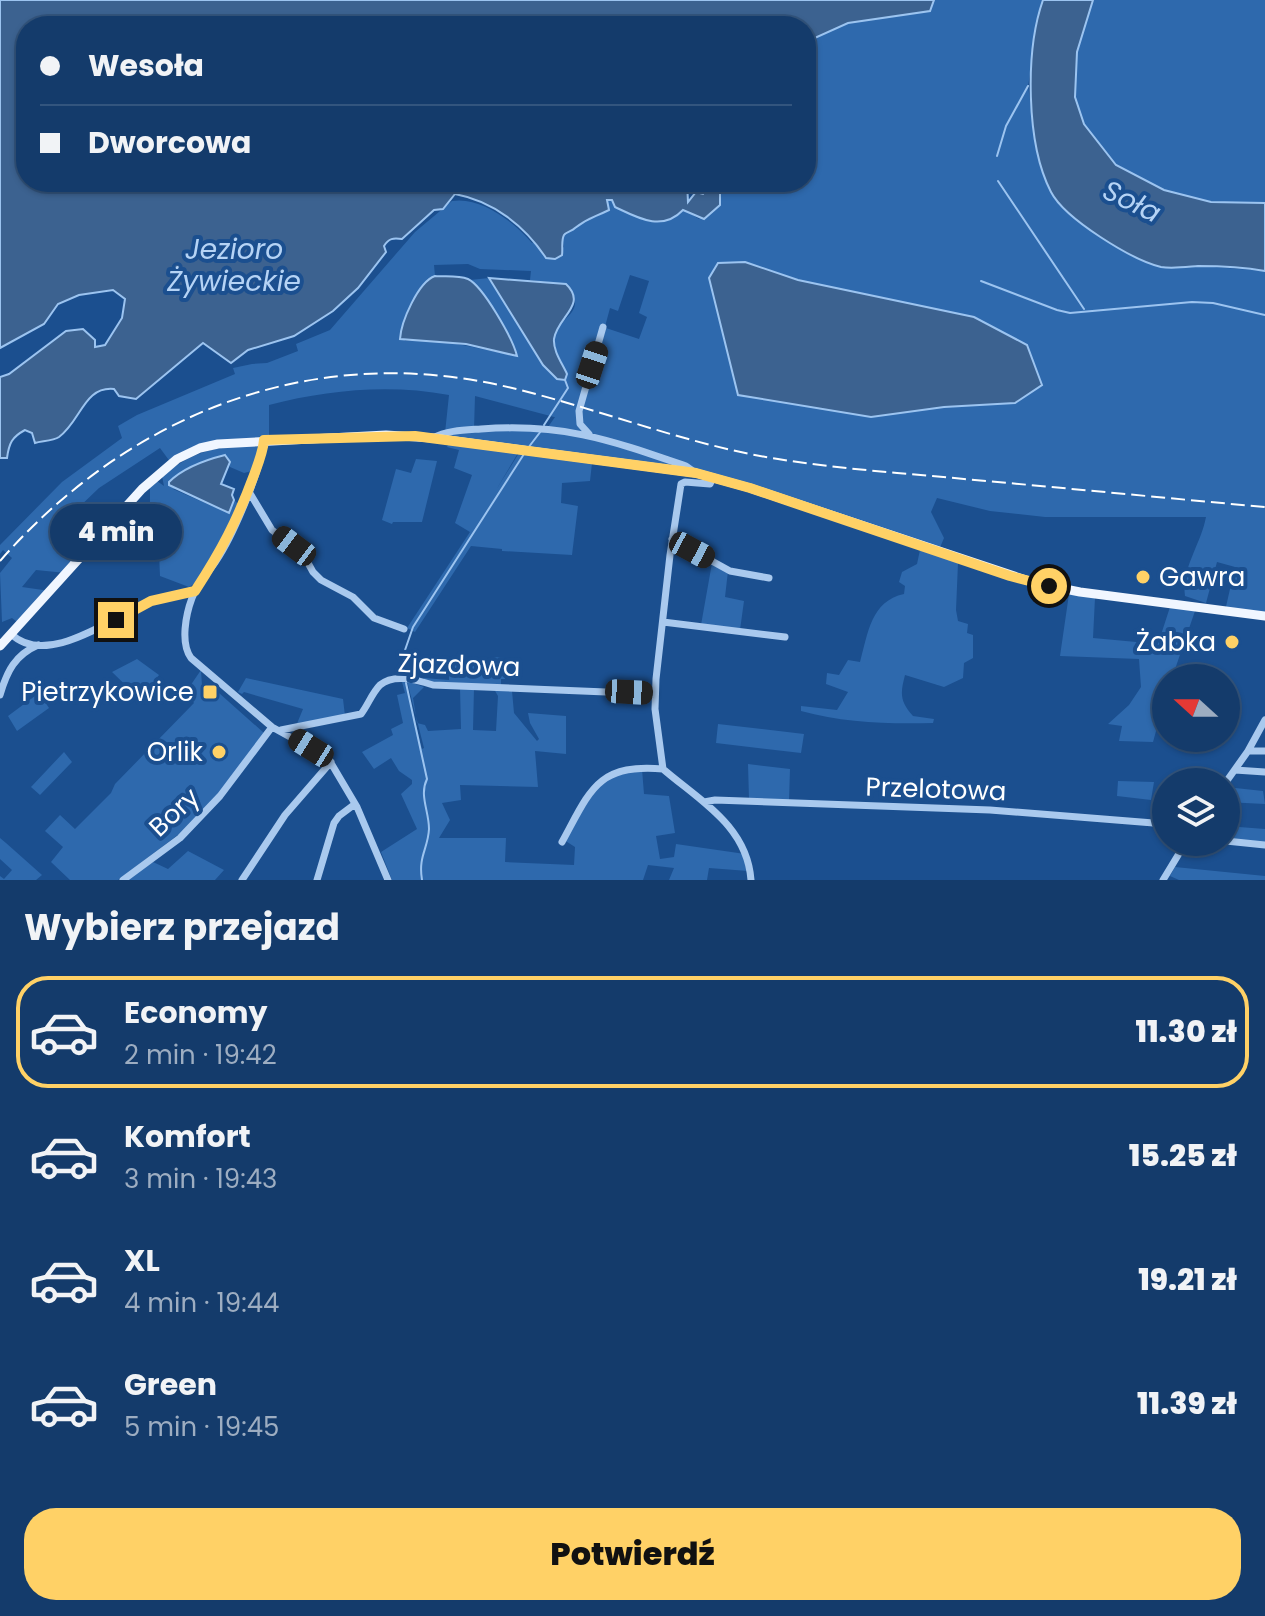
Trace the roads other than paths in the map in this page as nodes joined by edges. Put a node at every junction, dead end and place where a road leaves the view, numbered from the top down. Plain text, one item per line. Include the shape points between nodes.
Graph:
1 (603, 327) dead end
2 (579, 411) junction
3 (504, 428) junction
4 (551, 428) junction
5 (591, 435) junction
6 (433, 438) junction
7 (264, 440) junction
8 (621, 443) junction
9 (503, 447) junction
10 (618, 462) junction
11 (696, 473) junction
12 (713, 477) junction
13 (248, 490) junction
14 (672, 539) junction
15 (769, 578) dead end
16 (195, 591) junction
17 (1265, 616) edge
18 (663, 622) junction
19 (404, 629) dead end
20 (11, 634) junction
21 (785, 637) dead end
22 (38, 645) junction
23 (0, 646) edge
24 (655, 694) junction
25 (0, 695) edge
26 (1265, 720) edge
27 (276, 728) junction
28 (1248, 751) junction
29 (1265, 751) edge
30 (331, 762) junction
31 (1236, 768) edge
32 (663, 769) junction
33 (1240, 770) edge
34 (1265, 772) edge
35 (704, 802) junction
36 (355, 804) junction
37 (1152, 823) edge
38 (562, 842) dead end
39 (1240, 842) edge
40 (1265, 845) edge
41 (1178, 856) edge
42 (1164, 879) edge
43 (123, 880) edge
44 (242, 880) edge
45 (317, 880) edge
46 (388, 880) edge
47 (751, 880) edge
48 (1175, 880) edge

1 - 2 street
2 - 4 street via 569,425
2 - 5 street via 580,424
3 - 4 street
3 - 6 street
3 - 9 street
4 - 5 street
5 - 8 street
6 - 7 main road
6 - 9 main road
7 - 13 street
7 - 20 main road via 200,448 165,467
8 - 10 street
8 - 11 street
9 - 10 main road
10 - 11 main road
11 - 12 main road
12 - 14 street via 710,484 681,484
12 - 17 main road via 1035,583
13 - 16 street via 217,560
13 - 19 street via 272,530 303,554 321,580 353,597 374,618
14 - 15 street via 730,571
14 - 18 street
16 - 22 street via 151,601 61,644
16 - 27 street via 185,635 187,653
18 - 21 street
18 - 24 street
20 - 22 street
20 - 23 main road
22 - 25 street via 14,662
24 - 27 street, Zjazdowa via 433,685 404,679 382,683 361,714
24 - 32 street
26 - 28 street
27 - 30 street
27 - 43 street, Bory via 180,838
28 - 29 street
28 - 31 street
30 - 36 street
30 - 44 street via 285,815
32 - 35 street
32 - 38 street via 626,768 609,774 590,794
33 - 34 street
35 - 37 street, Przelotowa via 990,810
35 - 47 street via 745,848
36 - 45 street via 334,823
36 - 46 street
39 - 40 street
41 - 42 street
42 - 48 street

